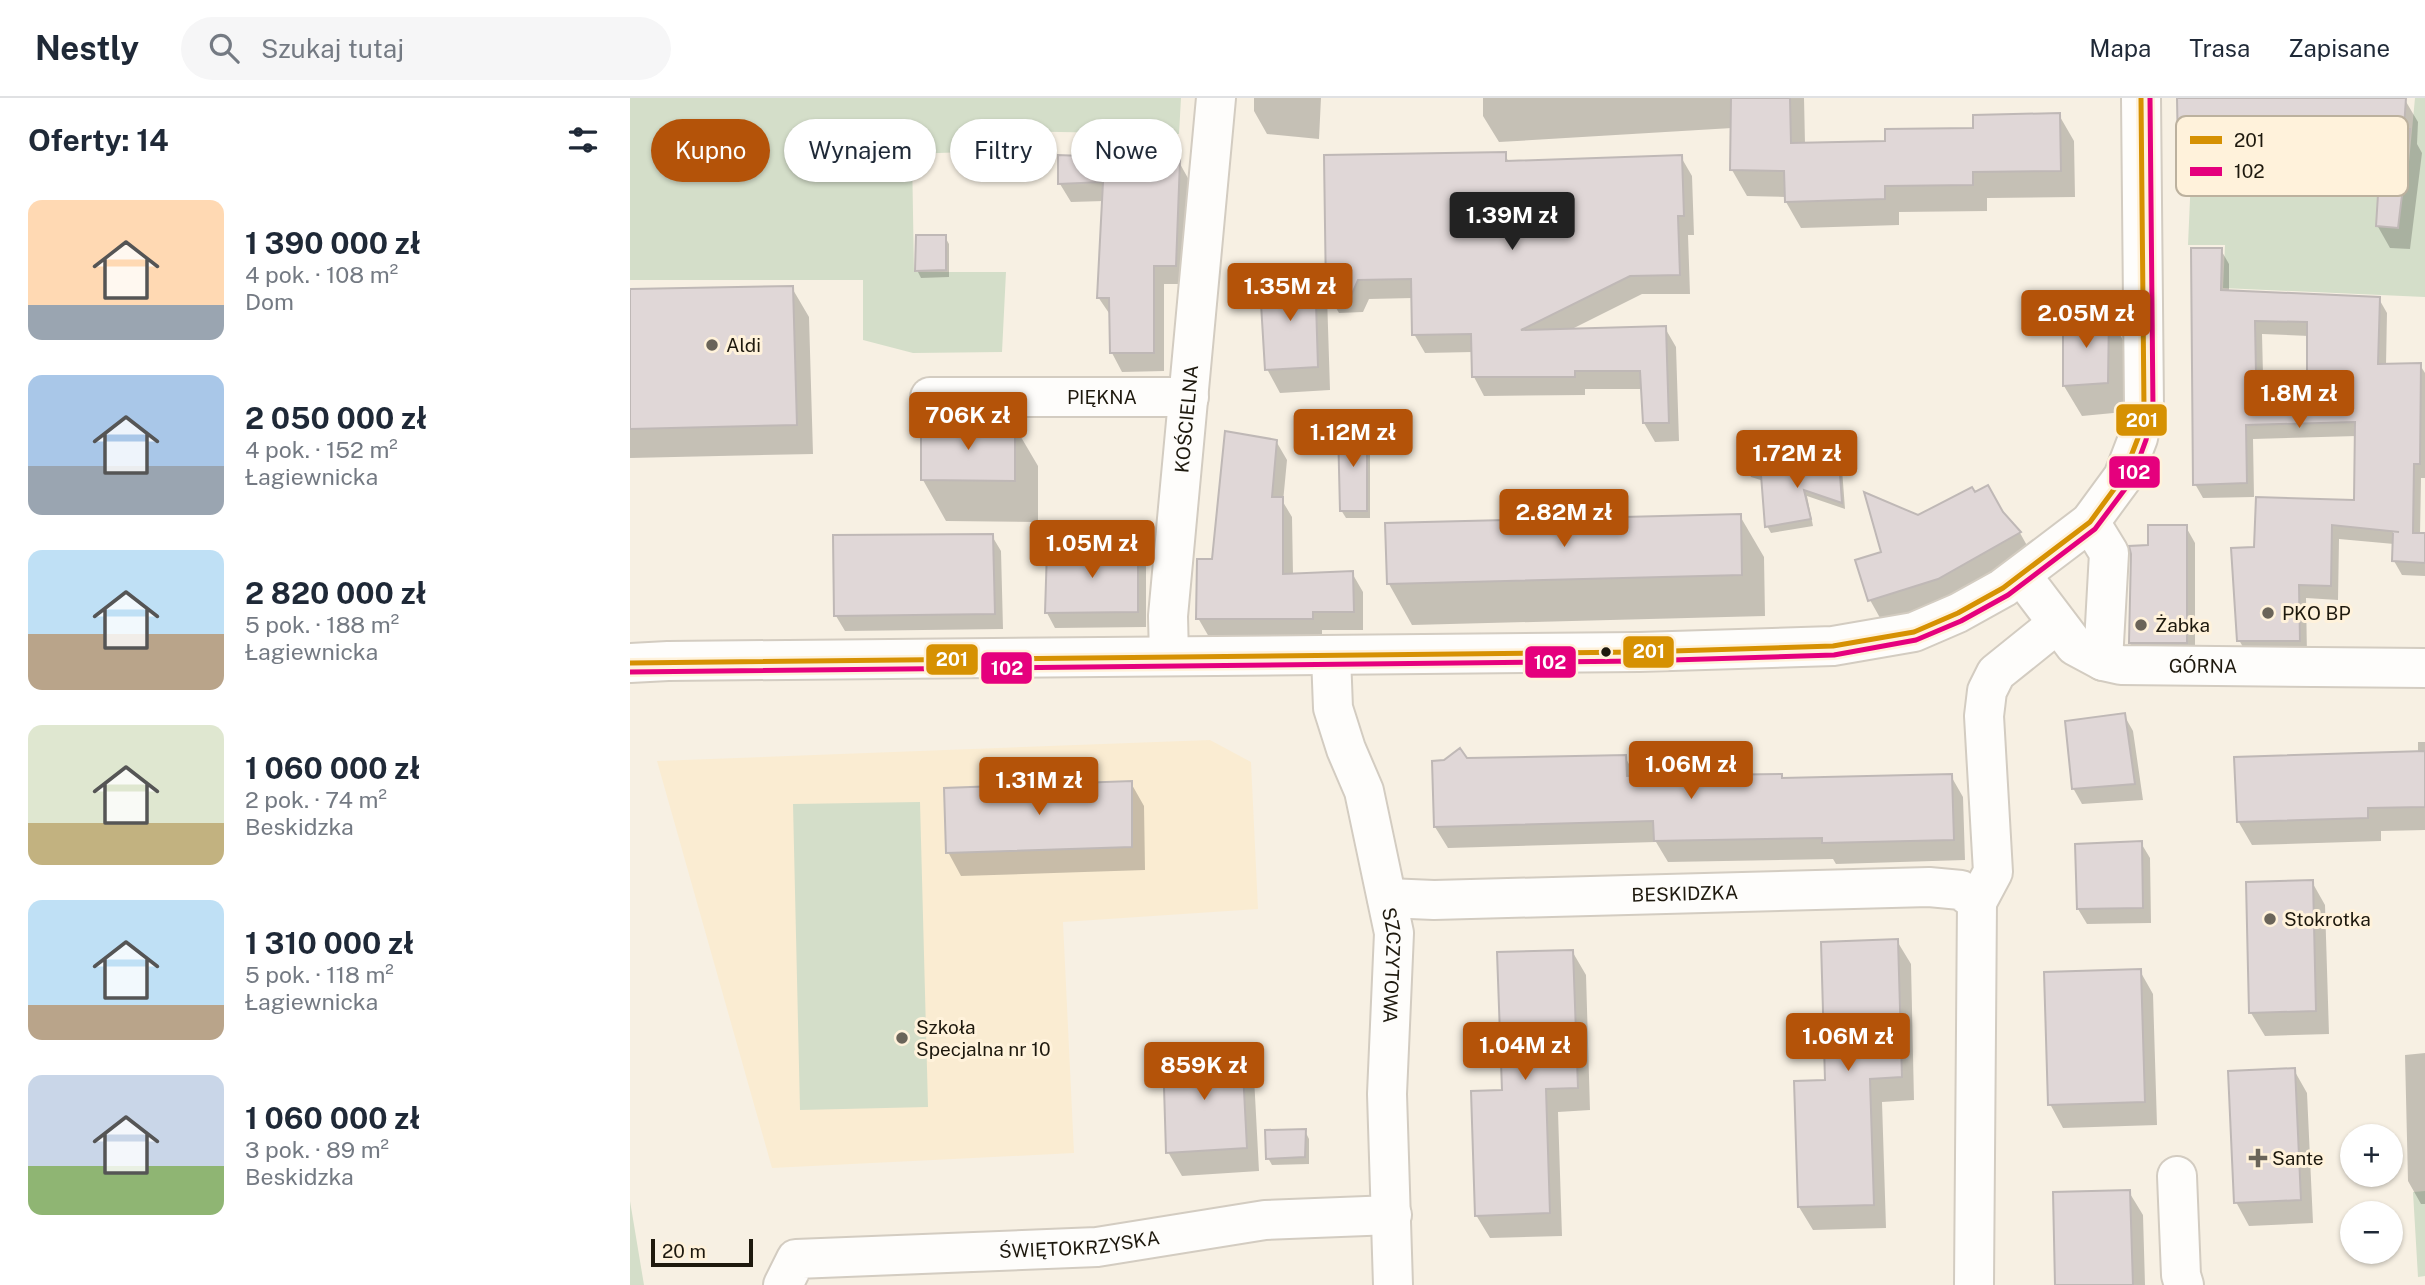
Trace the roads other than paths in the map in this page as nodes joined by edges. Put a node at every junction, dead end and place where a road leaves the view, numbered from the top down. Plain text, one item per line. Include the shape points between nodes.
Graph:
1 (1216, 98) edge
2 (2141, 98) edge
3 (930, 397) dead end
4 (1189, 397) junction
5 (2090, 522) junction
6 (2022, 576) junction
7 (2057, 624) junction
8 (1169, 656) junction
9 (1331, 656) junction
10 (2103, 661) junction
11 (630, 663) edge
12 (2425, 668) edge
13 (1387, 898) junction
14 (1977, 902) junction
15 (2177, 1176) dead end
16 (1392, 1214) junction
17 (783, 1285) edge
18 (1393, 1285) edge
19 (1974, 1285) edge
20 (2184, 1285) edge

1 - 4 street, KOŚCIELNA
2 - 5 street via 2144,408 2123,477
3 - 4 street, PIĘKNA
4 - 8 street, KOŚCIELNA via 1168,616
5 - 6 street
5 - 10 street via 2109,553
6 - 7 street, GÓRNA
6 - 9 street via 1914,632 1833,646
7 - 10 street, GÓRNA via 2075,646
7 - 14 street via 1996,673 1987,691 1984,716 1993,873
8 - 9 street
8 - 11 street
9 - 13 street, SZCZYTOWA via 1332,708 1364,791
10 - 12 street, GÓRNA via 2120,665
13 - 14 street, BESKIDZKA via 1929,887 1961,890
13 - 16 street, SZCZYTOWA via 1394,933 1387,1094
14 - 19 street
15 - 20 street
16 - 17 street, ŚWIĘTOKRZYSKA via 1265,1220 1097,1247 796,1259
16 - 18 street, SZCZYTOWA

